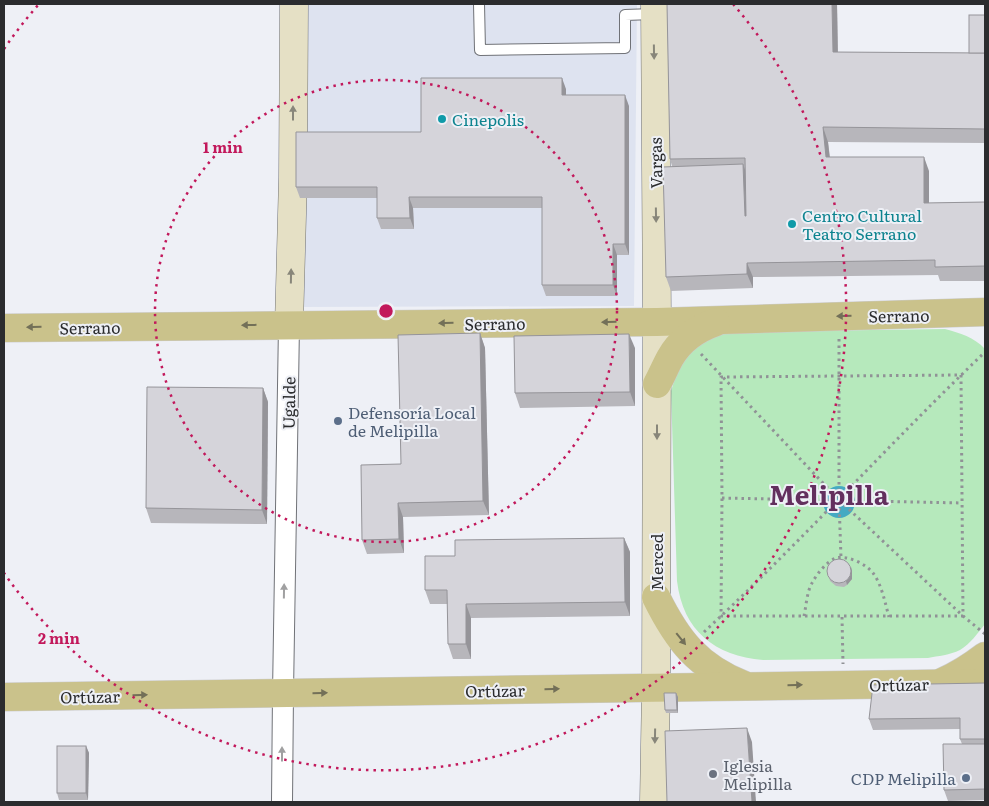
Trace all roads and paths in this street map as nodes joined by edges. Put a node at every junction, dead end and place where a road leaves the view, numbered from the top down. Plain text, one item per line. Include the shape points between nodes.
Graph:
1 (294, 4) edge
2 (479, 4) edge
3 (654, 9) edge
4 (839, 316) junction
5 (978, 318) edge
6 (727, 319) junction
7 (658, 322) junction
8 (289, 324) junction
9 (4, 328) edge
10 (686, 338) junction
11 (985, 352) edge
12 (961, 375) junction
13 (840, 376) junction
14 (721, 377) junction
15 (657, 384) junction
16 (722, 498) junction
17 (838, 500) junction
18 (962, 503) junction
19 (841, 558) junction
20 (656, 597) junction
21 (721, 616) junction
22 (804, 616) junction
23 (963, 616) junction
24 (842, 617) junction
25 (889, 617) junction
26 (985, 634) edge
27 (688, 647) junction
28 (985, 656) edge
29 (938, 683) junction
30 (985, 683) edge
31 (844, 685) junction
32 (746, 686) junction
33 (656, 688) junction
34 (283, 693) junction
35 (4, 697) edge
36 (282, 802) edge
37 (654, 802) edge

8 -> 1 main road, Ugalde
2 - 3 lane via 480,50 625,48 625,16
3 -> 7 main road, Vargas
5 -> 4 main road, Serrano
4 - 6 main road, Serrano
4 - 13 path
6 - 7 main road, Serrano
6 - 10 main road via 706,325
7 -> 8 main road, Serrano
7 - 15 main road, Merced
8 -> 9 main road, Serrano
34 -> 8 street, Ugalde
10 - 14 path
10 - 15 main road via 670,358
11 - 12 path
12 - 13 path
12 - 17 path
12 - 18 path
13 - 14 path
13 - 17 path
14 - 16 path
14 - 17 path
15 -> 20 main road, Merced
16 - 17 path
16 - 21 path
17 - 18 path
17 - 19 path
17 - 21 path
17 - 23 path
18 - 23 path
19 - 22 path via 823,568 811,584
19 - 25 path via 863,564 874,574
20 -> 27 main road via 671,626
20 - 33 main road, Merced
21 - 22 path
21 - 27 path
22 - 24 path
23 - 25 path
23 - 26 path
24 - 25 path
24 - 31 path
27 - 32 main road via 716,672
28 - 29 main road
29 - 30 main road, Ortúzar
29 - 31 main road, Ortúzar
32 -> 31 main road, Ortúzar
32 - 33 main road, Ortúzar
34 -> 33 main road, Ortúzar
33 -> 37 main road, Merced
35 -> 34 main road, Ortúzar
36 -> 34 street, Ugalde

